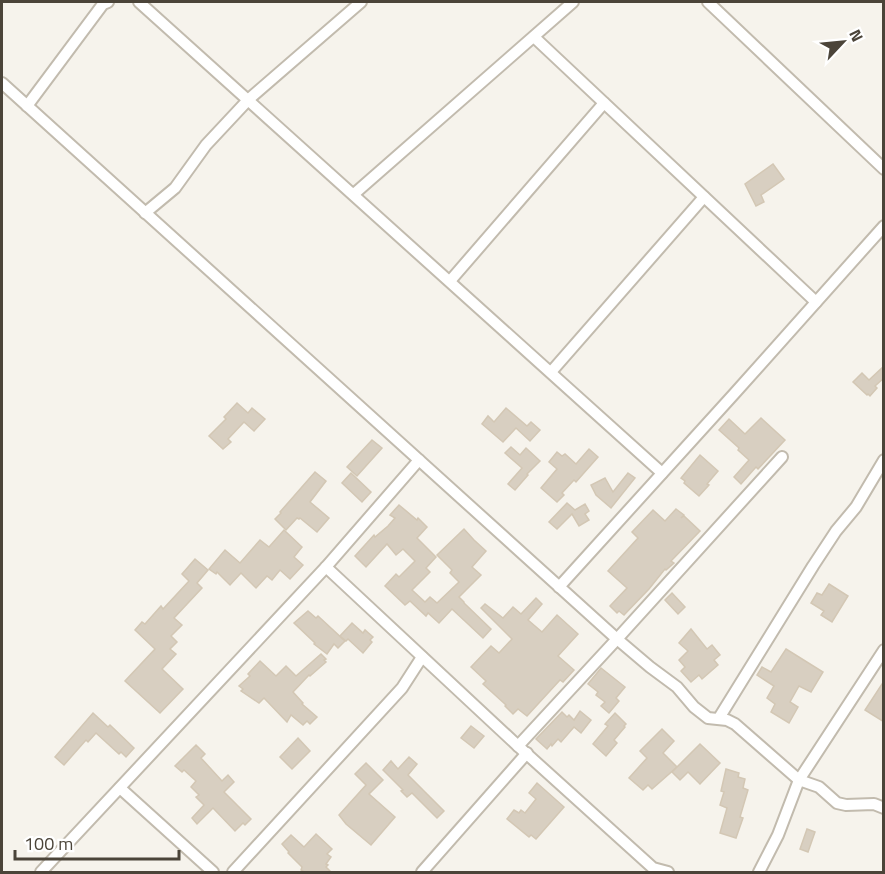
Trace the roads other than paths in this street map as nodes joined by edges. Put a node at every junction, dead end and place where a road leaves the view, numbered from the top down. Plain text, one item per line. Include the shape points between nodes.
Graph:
1 (108, 2) edge
2 (139, 2) edge
3 (362, 2) edge
4 (573, 2) edge
5 (708, 2) edge
6 (534, 37) junction
7 (2, 83) edge
8 (249, 99) junction
9 (604, 103) junction
10 (27, 106) junction
11 (884, 169) edge
12 (354, 194) junction
13 (704, 197) junction
14 (146, 213) junction
15 (884, 226) edge
16 (450, 281) junction
17 (816, 302) junction
18 (551, 372) junction
19 (782, 457) dead end
20 (419, 460) junction
21 (884, 460) edge
22 (662, 473) junction
23 (326, 567) junction
24 (559, 587) junction
25 (617, 639) junction
26 (884, 650) edge
27 (422, 657) junction
28 (719, 718) junction
29 (523, 749) junction
30 (799, 780) junction
31 (120, 789) junction
32 (884, 808) edge
33 (652, 870) edge
34 (41, 873) edge
35 (213, 873) edge
36 (233, 873) edge
37 (422, 873) edge
38 (668, 873) edge
39 (759, 873) edge

1 - 10 street
2 - 8 street
3 - 8 street
4 - 6 street
5 - 11 street
6 - 9 street
6 - 12 street
7 - 10 street
8 - 12 street
8 - 14 street via 206,145 175,188
9 - 13 street
9 - 16 street
10 - 14 street
12 - 16 street
13 - 17 street
13 - 18 street
14 - 20 street
15 - 17 street
16 - 18 street
17 - 22 street
18 - 22 street
19 - 25 street
20 - 23 street
20 - 24 street
21 - 28 street
22 - 24 street
23 - 27 street
23 - 31 street
24 - 25 street
25 - 28 street via 677,687 708,718
25 - 29 street
26 - 30 street
27 - 29 street
27 - 36 street via 402,688
28 - 30 street via 744,730
29 - 33 street
29 - 37 street
30 - 32 street via 819,787 846,805 874,804
30 - 39 street
31 - 34 street
31 - 35 street
33 - 38 street

